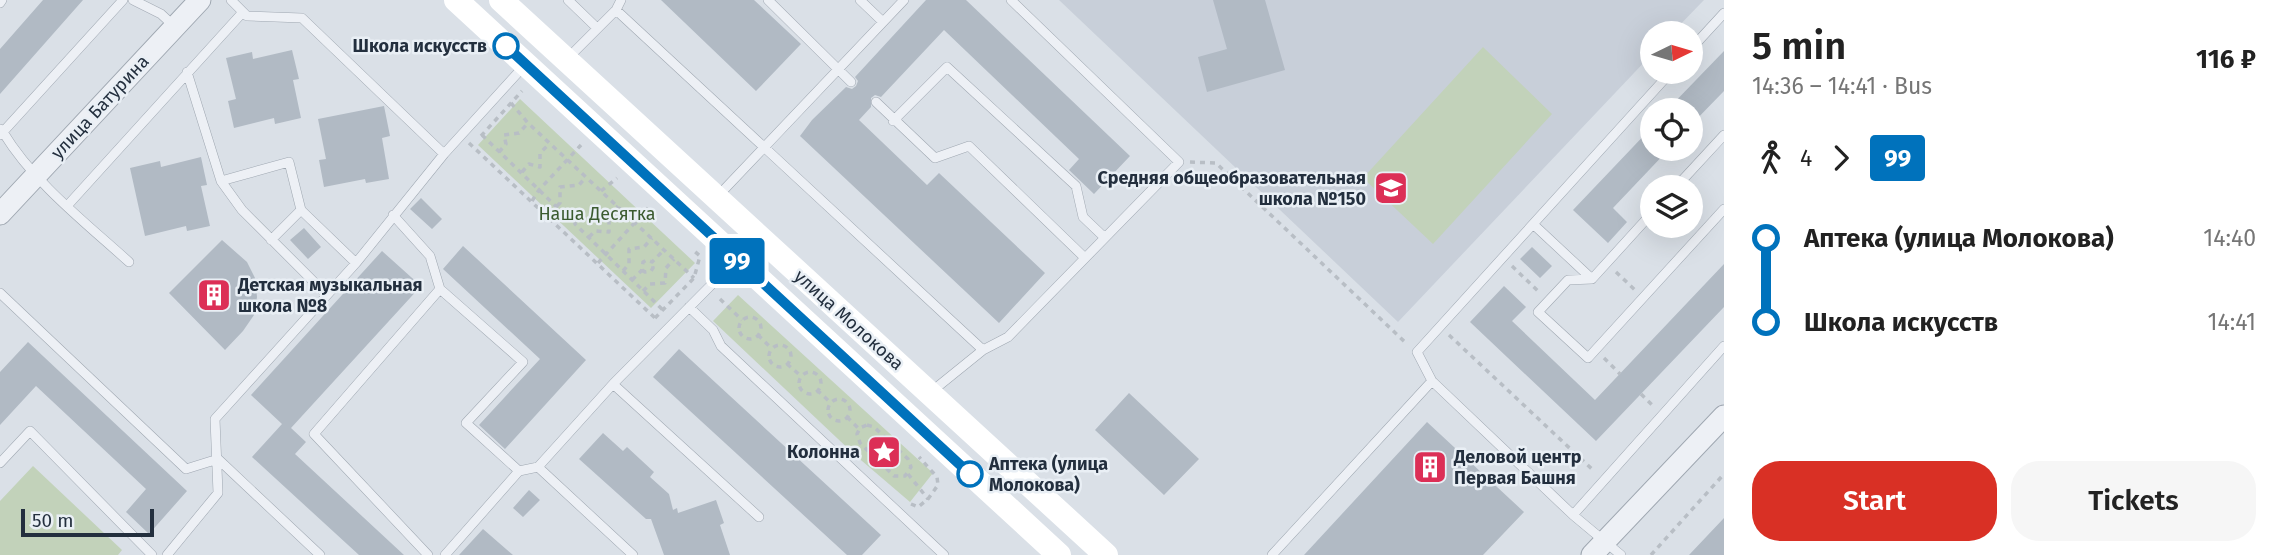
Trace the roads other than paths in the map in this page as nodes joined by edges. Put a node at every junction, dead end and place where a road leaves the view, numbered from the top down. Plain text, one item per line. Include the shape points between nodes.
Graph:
1 (123, 0) edge
2 (133, 0) edge
3 (200, 0) edge
4 (231, 0) edge
5 (456, 0) edge
6 (500, 0) edge
7 (568, 0) edge
8 (621, 0) edge
9 (768, 0) edge
10 (860, 0) edge
11 (904, 0) edge
12 (1011, 0) edge
13 (616, 9) junction
14 (243, 12) junction
15 (1724, 13) edge
16 (883, 22) junction
17 (175, 27) junction
18 (597, 28) junction
19 (1703, 36) edge
20 (566, 61) junction
21 (526, 64) junction
22 (839, 69) junction
23 (187, 72) junction
24 (851, 82) dead end
25 (1660, 84) edge
26 (876, 102) dead end
27 (894, 121) junction
28 (1, 132) edge
29 (1724, 135) edge
30 (764, 147) junction
31 (444, 154) junction
32 (37, 174) junction
33 (1687, 175) edge
34 (221, 181) junction
35 (716, 198) junction
36 (67, 206) junction
37 (1724, 209) edge
38 (301, 210) junction
39 (0, 214) edge
40 (393, 215) junction
41 (1533, 224) junction
42 (1640, 226) edge
43 (1104, 237) junction
44 (271, 240) junction
45 (1084, 257) junction
46 (736, 260) junction
47 (129, 262) dead end
48 (356, 263) junction
49 (1592, 279) junction
50 (440, 289) junction
51 (0, 293) edge
52 (326, 294) junction
53 (689, 307) junction
54 (1724, 346) edge
55 (983, 350) junction
56 (1432, 381) junction
57 (613, 384) junction
58 (930, 394) junction
59 (1724, 415) edge
60 (218, 459) junction
61 (0, 463) edge
62 (538, 467) junction
63 (519, 471) junction
64 (1573, 515) junction
65 (759, 517) dead end
66 (1606, 550) edge
67 (152, 555) edge
68 (167, 555) edge
69 (320, 555) edge
70 (428, 555) edge
71 (445, 555) edge
72 (633, 555) edge
73 (944, 555) edge
74 (1059, 555) edge
75 (1106, 555) edge
76 (1272, 555) edge

1 - 28 lane
2 - 17 lane via 161,13
3 - 17 street, улица Батурина
4 - 14 lane
5 - 21 main road, улица Молокова
6 - 20 main road, улица Молокова
7 - 18 lane
8 - 13 lane
9 - 22 lane
10 - 16 lane
11 - 16 lane
12 - 43 lane via 1179,162
13 - 18 lane
13 - 30 lane
14 - 23 lane
14 - 31 lane via 247,16 303,18
15 - 19 lane
16 - 22 lane
17 - 32 street, улица Батурина
18 - 20 lane
20 - 35 main road, улица Молокова
21 - 31 lane
21 - 46 main road, улица Молокова
22 - 24 lane
22 - 30 lane
23 - 34 lane
23 - 36 lane
25 - 41 lane
26 - 27 lane
27 - 43 lane via 947,67 1076,186 1083,217
27 - 45 lane via 935,158 969,146
28 - 32 lane
29 - 33 lane
30 - 35 lane
30 - 55 lane
31 - 40 lane
32 - 36 lane
32 - 39 street, улица Батурина
34 - 38 lane via 289,162
34 - 44 lane
35 - 58 main road, улица Молокова
36 - 47 lane
37 - 49 lane via 1588,358 1538,313 1568,280
38 - 44 lane
38 - 48 lane
40 - 48 lane
40 - 50 lane via 430,256
41 - 49 lane
41 - 56 lane via 1416,352
42 - 49 lane
43 - 45 lane
44 - 52 lane
45 - 55 lane via 1008,337
46 - 53 lane
46 - 74 main road, улица Молокова
48 - 52 lane
50 - 63 lane via 523,362 466,423
50 - 70 lane via 314,434
51 - 60 lane via 186,468
52 - 60 lane via 215,419
53 - 57 lane
53 - 73 lane via 713,330 721,346
54 - 64 lane
55 - 58 lane
56 - 64 lane
56 - 76 lane
57 - 62 lane
57 - 65 lane
58 - 75 main road, улица Молокова
59 - 66 street
60 - 68 lane via 218,493
60 - 69 lane
61 - 67 lane via 30,431
62 - 63 lane
62 - 72 lane
63 - 71 lane
64 - 66 lane

